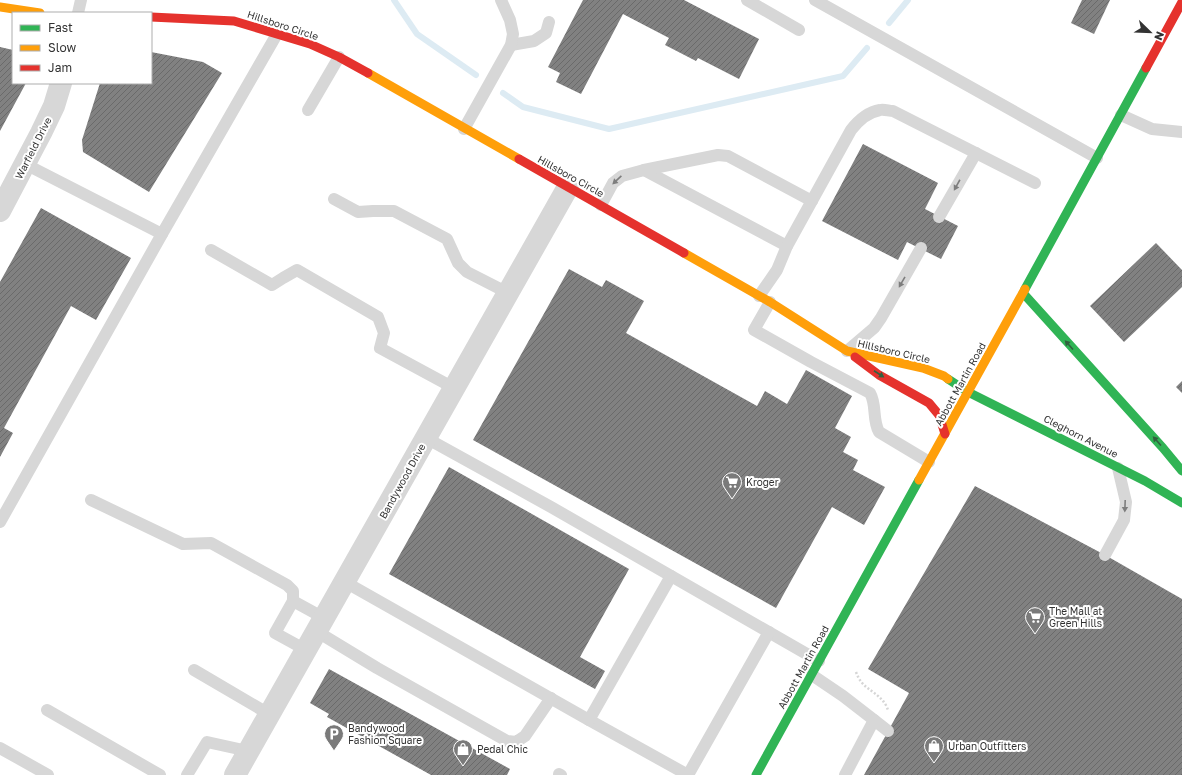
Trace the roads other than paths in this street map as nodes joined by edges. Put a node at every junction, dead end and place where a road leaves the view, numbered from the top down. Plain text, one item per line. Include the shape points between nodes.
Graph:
1 (81, 0) edge
2 (501, 0) edge
3 (747, 0) edge
4 (815, 0) edge
5 (1182, 2) edge
6 (0, 7) edge
7 (33, 12) edge
8 (78, 12) edge
9 (152, 17) edge
10 (549, 22) dead end
11 (799, 30) dead end
12 (277, 34) junction
13 (511, 45) junction
14 (339, 57) junction
15 (61, 84) edge
16 (308, 110) dead end
17 (1121, 115) junction
18 (464, 129) junction
19 (1182, 132) edge
20 (976, 153) junction
21 (1097, 158) junction
22 (25, 164) junction
23 (644, 170) junction
24 (1035, 183) dead end
25 (568, 187) junction
26 (334, 199) dead end
27 (812, 201) junction
28 (601, 205) junction
29 (0, 211) edge
30 (939, 217) dead end
31 (162, 234) junction
32 (787, 246) junction
33 (921, 248) dead end
34 (211, 250) dead end
35 (508, 293) junction
36 (1022, 293) junction
37 (759, 296) junction
38 (770, 302) junction
39 (847, 351) junction
40 (454, 388) junction
41 (968, 392) junction
42 (945, 434) junction
43 (426, 438) junction
44 (929, 462) junction
45 (1118, 468) junction
46 (1182, 471) edge
47 (92, 500) dead end
48 (1182, 503) edge
49 (0, 522) edge
50 (1105, 555) dead end
51 (671, 576) junction
52 (345, 582) junction
53 (293, 601) junction
54 (320, 625) junction
55 (769, 632) junction
56 (306, 650) junction
57 (819, 661) junction
58 (194, 670) dead end
59 (812, 675) junction
60 (551, 698) junction
61 (47, 710) dead end
62 (269, 714) junction
63 (589, 720) junction
64 (874, 720) junction
65 (888, 731) dead end
66 (0, 748) edge
67 (248, 751) junction
68 (48, 775) edge
69 (160, 775) edge
70 (187, 775) edge
71 (235, 775) edge
72 (688, 775) edge
73 (756, 775) edge
74 (845, 775) edge

1 - 8 lane
2 - 13 lane via 510,20 513,34
3 - 11 lane
4 - 21 lane
5 - 17 street, Abbott Martin Road
6 - 7 street
9 - 12 street, Hillsboro Circle via 234,21
10 - 13 lane via 546,33 534,41
12 - 14 street, Hillsboro Circle via 310,44
12 - 31 lane
13 - 18 lane
14 - 16 lane
14 - 18 street, Hillsboro Circle
15 - 22 street, Warfield Drive via 54,106
17 - 19 lane via 1152,129
17 - 21 street, Abbott Martin Road
18 - 25 street, Hillsboro Circle
20 - 24 lane
20 - 27 lane via 893,111 881,109 860,119 851,130
20 -> 30 lane
21 - 36 street, Abbott Martin Road
22 - 29 street, Warfield Drive
22 - 31 lane
23 - 27 lane via 718,154 724,155
23 -> 28 lane via 617,179
23 - 32 lane
25 - 28 street, Hillsboro Circle
25 - 35 street, Bandywood Drive
26 - 35 lane via 358,212 394,210 441,235 447,239 458,263 467,272
27 - 32 lane
28 - 37 street, Hillsboro Circle
31 - 49 lane
32 - 37 lane via 777,270
33 -> 39 lane via 874,328
34 - 40 lane via 272,285 298,270 378,317 384,333 380,348
35 - 40 street, Bandywood Drive
36 - 41 street, Abbott Martin Road
46 -> 36 street
37 - 38 street, Hillsboro Circle
38 - 39 street, Hillsboro Circle
38 - 44 lane via 754,330 870,393 874,400 875,425 879,432
39 - 41 street, Hillsboro Circle via 922,368 944,376
39 -> 42 street via 879,374 929,403 939,415
40 - 43 street, Bandywood Drive
41 - 42 street, Abbott Martin Road
41 - 45 street, Cleghorn Avenue
42 - 44 street, Abbott Martin Road
43 - 51 lane
43 - 52 street, Bandywood Drive
44 - 57 street, Abbott Martin Road
45 - 48 street, Cleghorn Avenue
45 -> 50 lane via 1126,502 1124,520
47 - 53 lane via 183,544 211,543 287,585 293,591
51 - 55 lane
51 - 63 lane
52 - 54 street, Bandywood Drive
52 - 60 lane
53 - 54 lane
53 - 56 lane via 275,633
54 - 56 street, Bandywood Drive
54 - 60 lane via 377,668 507,741 516,742 525,736
55 - 57 lane
55 - 72 lane
56 - 62 street, Bandywood Drive
57 - 59 street, Abbott Martin Road
58 - 62 lane
59 - 64 lane
59 - 73 street, Abbott Martin Road
60 - 63 lane
61 - 69 lane
62 - 67 street, Bandywood Drive
63 - 72 lane
64 - 65 lane
64 - 74 lane
66 - 68 lane
67 - 70 lane via 207,742
67 - 71 street, Bandywood Drive

